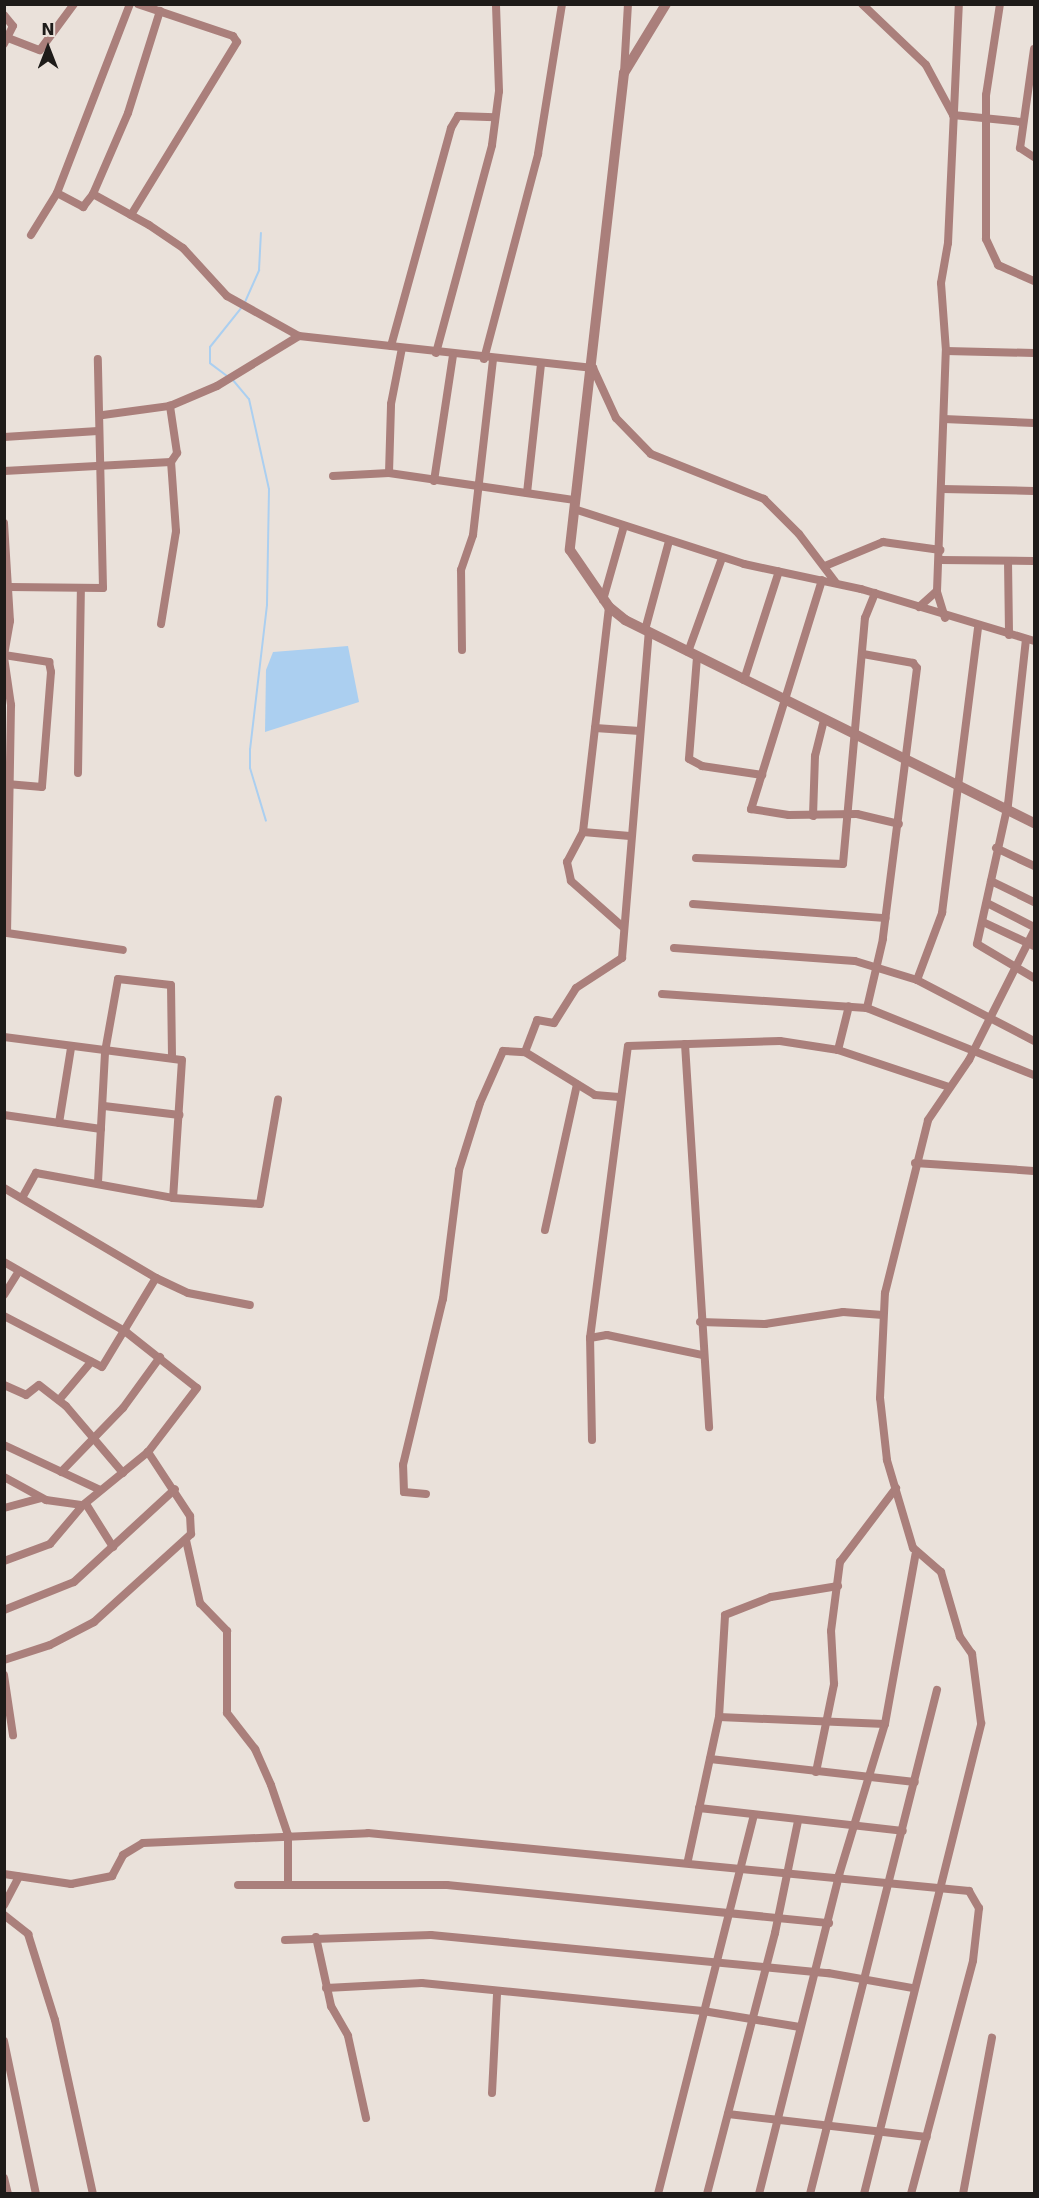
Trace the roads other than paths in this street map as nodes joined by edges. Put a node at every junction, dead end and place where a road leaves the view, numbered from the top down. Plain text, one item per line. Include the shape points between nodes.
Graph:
1 (74, 4) edge
2 (130, 4) edge
3 (138, 4) edge
4 (496, 4) edge
5 (562, 4) edge
6 (628, 4) edge
7 (666, 4) edge
8 (862, 4) edge
9 (959, 4) edge
10 (1000, 4) edge
11 (160, 12) junction
12 (4, 15) edge
13 (6, 41) edge
14 (1035, 49) edge
15 (624, 73) junction
16 (953, 115) junction
17 (495, 117) junction
18 (985, 117) junction
19 (1022, 122) junction
20 (1035, 157) edge
21 (57, 193) junction
22 (93, 194) junction
23 (131, 215) junction
24 (31, 235) dead end
25 (1035, 281) edge
26 (299, 336) junction
27 (391, 346) junction
28 (402, 348) junction
29 (946, 351) junction
30 (436, 353) junction
31 (1035, 353) edge
32 (453, 355) junction
33 (98, 359) dead end
34 (484, 359) junction
35 (494, 360) junction
36 (541, 364) junction
37 (593, 368) junction
38 (170, 406) junction
39 (103, 415) junction
40 (944, 419) junction
41 (1035, 423) edge
42 (99, 431) junction
43 (4, 437) edge
44 (171, 462) junction
45 (101, 465) junction
46 (4, 471) edge
47 (389, 473) junction
48 (333, 476) dead end
49 (434, 481) junction
50 (479, 484) junction
51 (942, 489) junction
52 (1035, 491) edge
53 (526, 493) junction
54 (574, 504) junction
55 (4, 523) edge
56 (624, 526) junction
57 (669, 541) junction
58 (940, 550) junction
59 (722, 558) junction
60 (940, 561) junction
61 (1008, 561) junction
62 (1035, 561) edge
63 (825, 566) junction
64 (779, 571) junction
65 (822, 580) junction
66 (836, 583) junction
67 (10, 586) junction
68 (861, 589) junction
69 (81, 591) junction
70 (937, 591) junction
71 (875, 593) junction
72 (868, 600) junction
73 (606, 603) junction
74 (919, 607) junction
75 (945, 618) junction
76 (161, 624) dead end
77 (978, 628) junction
78 (651, 633) junction
79 (1009, 635) junction
80 (1030, 640) edge
81 (462, 650) dead end
82 (863, 654) junction
83 (693, 655) junction
84 (4, 656) edge
85 (744, 680) junction
86 (788, 703) junction
87 (824, 720) junction
88 (595, 728) junction
89 (640, 731) junction
90 (856, 735) junction
91 (908, 760) junction
92 (78, 773) dead end
93 (762, 775) junction
94 (5, 784) edge
95 (957, 785) junction
96 (1007, 808) junction
97 (848, 814) junction
98 (813, 816) junction
99 (1035, 823) edge
100 (899, 824) junction
101 (583, 832) junction
102 (630, 836) junction
103 (996, 848) junction
104 (696, 858) dead end
105 (1035, 866) edge
106 (991, 881) junction
107 (1035, 902) edge
108 (987, 903) junction
109 (693, 904) dead end
110 (885, 918) junction
111 (982, 922) junction
112 (623, 927) junction
113 (1035, 929) edge
114 (1032, 945) edge
115 (674, 948) dead end
116 (123, 950) dead end
117 (1016, 968) junction
118 (878, 969) junction
119 (1035, 978) edge
120 (917, 980) junction
121 (662, 994) dead end
122 (849, 1006) junction
123 (867, 1008) junction
124 (991, 1017) junction
125 (4, 1037) edge
126 (1035, 1041) edge
127 (685, 1044) junction
128 (976, 1047) junction
129 (71, 1048) junction
130 (838, 1050) junction
131 (105, 1052) junction
132 (525, 1052) junction
133 (172, 1055) junction
134 (1035, 1075) edge
135 (577, 1084) junction
136 (949, 1087) junction
137 (619, 1096) junction
138 (278, 1101) dead end
139 (104, 1106) junction
140 (4, 1115) edge
141 (179, 1115) junction
142 (59, 1123) junction
143 (101, 1130) junction
144 (915, 1163) junction
145 (1034, 1169) edge
146 (98, 1182) junction
147 (4, 1188) edge
148 (22, 1198) junction
149 (172, 1198) junction
150 (545, 1230) dead end
151 (4, 1262) edge
152 (19, 1271) junction
153 (156, 1278) junction
154 (4, 1295) edge
155 (250, 1305) dead end
156 (883, 1315) junction
157 (4, 1316) edge
158 (700, 1322) junction
159 (126, 1332) junction
160 (590, 1338) junction
161 (703, 1355) junction
162 (160, 1357) junction
163 (91, 1362) junction
164 (4, 1385) edge
165 (59, 1400) junction
166 (709, 1427) dead end
167 (94, 1440) junction
168 (592, 1440) dead end
169 (4, 1445) edge
170 (148, 1452) junction
171 (61, 1472) junction
172 (123, 1473) junction
173 (4, 1477) edge
174 (896, 1488) junction
175 (175, 1489) junction
176 (100, 1490) junction
177 (426, 1494) dead end
178 (41, 1498) junction
179 (84, 1504) junction
180 (4, 1508) edge
181 (186, 1540) junction
182 (113, 1546) junction
183 (916, 1552) junction
184 (4, 1561) edge
185 (838, 1586) junction
186 (4, 1610) edge
187 (4, 1660) edge
188 (4, 1675) edge
189 (937, 1690) dead end
190 (719, 1717) junction
191 (827, 1724) junction
192 (885, 1724) junction
193 (13, 1735) dead end
194 (710, 1759) junction
195 (816, 1772) junction
196 (869, 1775) junction
197 (915, 1782) junction
198 (699, 1808) junction
199 (754, 1815) junction
200 (798, 1821) junction
201 (854, 1824) junction
202 (903, 1831) junction
203 (288, 1834) junction
204 (688, 1860) junction
205 (740, 1866) junction
206 (788, 1870) junction
207 (4, 1874) edge
208 (838, 1875) junction
209 (19, 1877) junction
210 (890, 1883) junction
211 (288, 1884) junction
212 (238, 1885) dead end
213 (939, 1888) junction
214 (4, 1905) edge
215 (728, 1913) junction
216 (4, 1915) edge
217 (778, 1918) junction
218 (829, 1923) junction
219 (316, 1937) junction
220 (285, 1940) dead end
221 (714, 1964) junction
222 (765, 1968) junction
223 (817, 1972) junction
224 (866, 1978) junction
225 (326, 1988) junction
226 (912, 1988) junction
227 (497, 1993) junction
228 (703, 2011) junction
229 (752, 2019) junction
230 (800, 2027) junction
231 (992, 2038) dead end
232 (4, 2040) edge
233 (492, 2093) dead end
234 (729, 2114) junction
235 (366, 2118) dead end
236 (776, 2121) junction
237 (826, 2125) junction
238 (878, 2131) junction
239 (927, 2137) junction
240 (4, 2178) edge
241 (7, 2193) edge
242 (36, 2193) edge
243 (93, 2193) edge
244 (658, 2193) edge
245 (707, 2193) edge
246 (759, 2193) edge
247 (810, 2193) edge
248 (864, 2193) edge
249 (911, 2193) edge
250 (963, 2193) edge

1 - 13 street via 40,50
2 - 21 street
3 - 11 street
4 - 17 street
5 - 34 street via 538,154
6 - 15 street
7 - 15 street
8 - 16 street via 926,65
9 - 16 street
10 - 18 street
11 - 22 street via 128,113
11 - 23 street via 237,42
12 - 13 street via 12,21
14 - 19 street
15 - 37 street
16 - 18 street
16 - 29 street via 941,283
17 - 27 street via 458,116 451,128
17 - 30 street via 480,202
18 - 19 street
18 - 25 street via 988,249 998,265
19 - 20 street via 1020,148
21 - 22 street via 83,207
21 - 24 street
22 - 23 street
23 - 26 street via 183,248 227,296
26 - 27 street
26 - 38 street via 217,386
27 - 28 street
28 - 30 street
28 - 47 street via 392,393
29 - 31 street
29 - 40 street
30 - 32 street
32 - 34 street
32 - 49 street
33 - 39 street
34 - 35 street
35 - 36 street
35 - 50 street
36 - 37 street
36 - 53 street
37 - 54 street
37 - 63 street via 615,418 651,454 764,499
38 - 39 street
38 - 44 street via 177,453
39 - 42 street
40 - 41 street
40 - 51 street
42 - 43 street
42 - 45 street
44 - 45 street
44 - 76 street via 176,531
45 - 46 street
45 - 69 street via 103,588
47 - 48 street
47 - 49 street
49 - 50 street
50 - 53 street
50 - 81 street via 460,581
51 - 52 street
51 - 58 street
53 - 54 street
54 - 56 street
54 - 73 street via 570,550
55 - 67 street
56 - 57 street
56 - 73 street
57 - 59 street
57 - 78 street
58 - 60 street
58 - 63 street via 884,542
59 - 64 street
59 - 83 street
60 - 61 street
60 - 70 street
61 - 62 street
61 - 79 street
63 - 66 street
64 - 65 street
64 - 85 street
65 - 66 street
65 - 86 street
66 - 68 street
67 - 69 street
67 - 84 street
68 - 71 street
68 - 72 street
69 - 92 street
70 - 74 street
70 - 75 street
71 - 72 street
71 - 74 street
72 - 82 street
73 - 78 street
73 - 88 street
74 - 75 street
75 - 77 street
77 - 79 street
77 - 95 street
78 - 83 street
78 - 89 street
79 - 80 street
80 - 96 street
82 - 90 street
82 - 91 street via 917,666
83 - 85 street
83 - 93 street via 689,759 702,766
84 - 94 street via 11,705
84 - 94 street via 49,662 51,672 42,787
85 - 86 street
86 - 87 street
86 - 93 street
87 - 90 street
87 - 98 street via 815,756
88 - 89 street
88 - 101 street
89 - 102 street
90 - 91 street
90 - 97 street
91 - 95 street
91 - 100 street
93 - 98 street via 751,809
94 - 116 street via 7,933
95 - 96 street
95 - 120 street via 942,913
96 - 99 street
96 - 103 street
97 - 98 street
97 - 100 street
97 - 104 street via 839,867
100 - 110 street
101 - 102 street
101 - 112 street via 567,862 569,878
102 - 112 street
103 - 105 street
103 - 106 street
106 - 107 street
106 - 108 street
108 - 111 street
108 - 113 street
109 - 110 street
110 - 118 street
111 - 114 street
111 - 117 street via 978,947
112 - 132 street via 619,964 584,980 554,1023 537,1020
113 - 114 street
114 - 117 street
115 - 118 street via 849,960
117 - 119 street
117 - 124 street
118 - 120 street
118 - 123 street
120 - 124 street
121 - 122 street
122 - 123 street
122 - 130 street
123 - 128 street via 892,1022
124 - 126 street
124 - 128 street
125 - 129 street
127 - 130 street via 780,1041
127 - 137 street via 630,1044
127 - 158 street
128 - 134 street
128 - 136 street
129 - 131 street
129 - 142 street
130 - 136 street
131 - 133 street
131 - 133 street via 118,980 171,985
131 - 139 street
132 - 135 street
132 - 177 street via 502,1051 459,1170 443,1299 403,1465 404,1492
133 - 141 street via 185,1069
135 - 137 street via 595,1095
135 - 150 street
136 - 144 street via 928,1120
137 - 160 street
138 - 149 street via 262,1203
139 - 141 street
139 - 143 street
140 - 142 street
141 - 149 street
142 - 143 street
143 - 146 street
144 - 145 street
144 - 156 street
146 - 148 street via 33,1173
146 - 149 street
147 - 148 street
148 - 153 street
151 - 152 street
152 - 154 street
152 - 159 street
153 - 155 street via 196,1295
153 - 159 street
156 - 158 street via 843,1312 765,1324
156 - 174 street via 880,1398
157 - 163 street
158 - 161 street
159 - 162 street
159 - 163 street via 105,1365
160 - 161 street via 607,1335
160 - 168 street
161 - 166 street
162 - 167 street
162 - 170 street via 197,1388
163 - 165 street
164 - 165 street via 26,1395 39,1385
165 - 167 street
167 - 171 street
167 - 172 street
169 - 171 street
170 - 172 street
170 - 175 street
171 - 176 street
172 - 176 street
173 - 178 street
174 - 183 street
174 - 185 street via 841,1560
175 - 181 street via 193,1525
175 - 182 street
176 - 179 street
178 - 179 street
178 - 180 street
179 - 182 street
179 - 184 street via 50,1544
181 - 187 street via 94,1622 50,1645
181 - 203 street via 200,1603 227,1631 227,1713 260,1758
182 - 186 street via 74,1582
183 - 192 street
183 - 213 street via 943,1576 960,1637 972,1654 980,1708 975,1756
185 - 190 street via 730,1610 723,1622
185 - 191 street
188 - 193 street
189 - 197 street
190 - 191 street
190 - 194 street
191 - 192 street
191 - 195 street
192 - 196 street
194 - 195 street
194 - 198 street
195 - 196 street
196 - 197 street
196 - 201 street
197 - 202 street
198 - 199 street
198 - 204 street
199 - 200 street
199 - 205 street
200 - 201 street
200 - 206 street
201 - 202 street
201 - 208 street
202 - 210 street
203 - 204 street via 415,1836
203 - 209 street via 143,1843 123,1855 112,1876 90,1881 57,1884
203 - 211 street
204 - 205 street
205 - 206 street
205 - 215 street
206 - 208 street
206 - 217 street
207 - 209 street
208 - 210 street
208 - 218 street
209 - 214 street
210 - 213 street
210 - 224 street
211 - 212 street
211 - 215 street via 436,1885
213 - 226 street
213 - 239 street via 975,1894 979,1918 973,1961
215 - 217 street
215 - 221 street
216 - 243 street via 28,1934 54,2020
217 - 218 street
217 - 222 street
218 - 223 street
219 - 220 street
219 - 221 street via 431,1935
219 - 225 street
221 - 222 street
221 - 228 street
222 - 223 street
222 - 229 street
223 - 224 street
223 - 230 street
224 - 226 street
224 - 237 street
225 - 227 street via 401,1982
225 - 235 street via 348,2036
226 - 238 street
227 - 228 street
227 - 233 street
228 - 229 street
228 - 244 street
229 - 230 street
229 - 234 street
230 - 236 street
231 - 250 street
232 - 242 street
234 - 236 street
234 - 245 street
236 - 237 street
236 - 246 street
237 - 238 street
237 - 247 street
238 - 239 street
238 - 248 street
239 - 249 street
240 - 241 street

